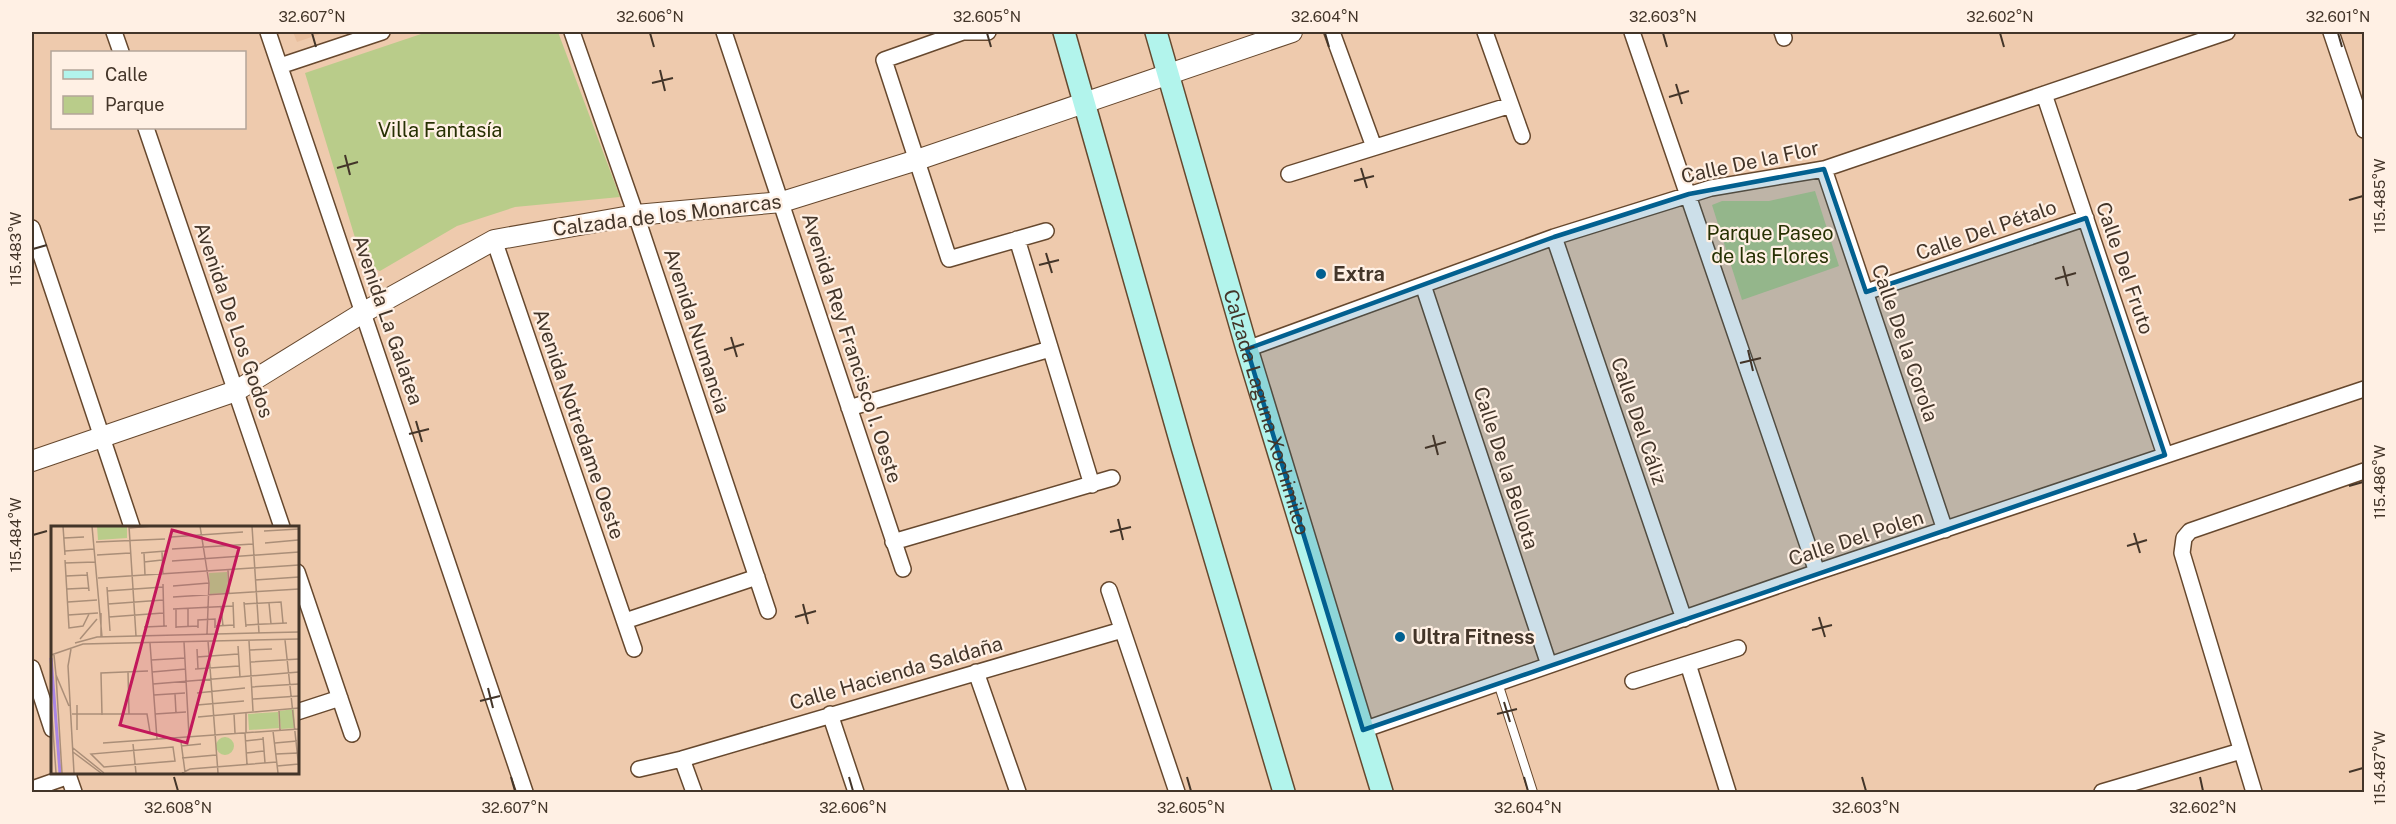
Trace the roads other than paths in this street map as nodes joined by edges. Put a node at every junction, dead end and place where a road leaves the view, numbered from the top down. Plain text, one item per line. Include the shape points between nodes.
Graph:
1 (114, 32) edge
2 (268, 32) edge
3 (382, 32) edge
4 (572, 32) edge
5 (724, 32) edge
6 (963, 32) edge
7 (988, 32) edge
8 (1064, 32) edge
9 (1156, 32) edge
10 (1292, 32) edge
11 (1332, 32) edge
12 (1485, 32) edge
13 (1632, 32) edge
14 (2228, 32) edge
15 (2331, 32) edge
16 (121, 51) edge
17 (280, 66) junction
18 (1168, 75) junction
19 (2044, 94) junction
20 (1085, 102) junction
21 (1511, 105) junction
22 (146, 129) edge
23 (2364, 130) edge
24 (1521, 136) dead end
25 (1374, 147) junction
26 (917, 160) junction
27 (1824, 170) junction
28 (1289, 174) dead end
29 (1689, 195) junction
30 (782, 202) junction
31 (636, 215) junction
32 (2086, 218) junction
33 (32, 228) edge
34 (1046, 231) dead end
35 (1554, 237) junction
36 (1017, 239) junction
37 (494, 240) junction
38 (1423, 285) junction
39 (1866, 292) junction
40 (364, 312) junction
41 (1050, 349) junction
42 (1247, 349) junction
43 (2364, 389) edge
44 (236, 391) junction
45 (849, 408) junction
46 (101, 436) junction
47 (2165, 455) junction
48 (32, 461) edge
49 (2364, 471) edge
50 (1112, 478) dead end
51 (1092, 485) junction
52 (132, 526) edge
53 (282, 526) edge
54 (1945, 530) junction
55 (893, 542) junction
56 (903, 569) dead end
57 (1817, 572) junction
58 (298, 575) edge
59 (757, 577) junction
60 (1109, 590) dead end
61 (768, 611) dead end
62 (1684, 619) junction
63 (625, 621) junction
64 (1122, 630) junction
65 (1738, 648) dead end
66 (634, 650) dead end
67 (1688, 664) junction
68 (1549, 665) junction
69 (32, 668) edge
70 (976, 672) junction
71 (1632, 681) dead end
72 (1498, 683) junction
73 (340, 698) junction
74 (298, 712) edge
75 (830, 714) junction
76 (51, 726) edge
77 (1363, 730) junction
78 (352, 734) dead end
79 (2241, 751) junction
80 (682, 759) junction
81 (639, 769) dead end
82 (68, 774) edge
83 (32, 789) edge
84 (74, 792) edge
85 (525, 792) edge
86 (694, 792) edge
87 (856, 792) edge
88 (1018, 792) edge
89 (1177, 792) edge
90 (1284, 792) edge
91 (1382, 792) edge
92 (1533, 792) edge
93 (1728, 792) edge
94 (2102, 792) edge
95 (2254, 792) edge

1 - 16 street
2 - 17 street, Avenida La Galatea
3 - 17 street
4 - 31 street, Avenida Numancia
5 - 30 street, Avenida Rey Francisco I. Oeste
6 - 7 street
6 - 26 street via 884,60
8 - 20 main road
9 - 18 main road, Calzada Laguna Xochimilco
10 - 18 street, Calzada de los Monarcas
11 - 25 street
12 - 21 street
13 - 29 street
14 - 19 street, Calle De la Flor
15 - 23 street
17 - 40 street, Avenida La Galatea
18 - 20 street, Calzada de los Monarcas
18 - 42 main road, Calzada Laguna Xochimilco
19 - 27 street, Calle De la Flor
19 - 32 street, Calle Del Fruto
20 - 26 street, Calzada de los Monarcas
20 - 90 main road
21 - 24 street
21 - 25 street
22 - 44 street, Avenida De Los Godos
25 - 28 street
26 - 30 street, Calzada de los Monarcas
26 - 36 street via 949,259
27 - 29 street, Calle De la Flor
27 - 39 street, Calle De la Corola
29 - 35 street, Calle De la Flor
29 - 57 street
30 - 31 street, Calzada de los Monarcas
30 - 45 street, Avenida Rey Francisco I. Oeste
31 - 37 street, Calzada de los Monarcas
31 - 59 street, Avenida Numancia
32 - 39 street, Calle Del Pétalo
32 - 47 street, Calle Del Fruto
33 - 46 street
34 - 36 street
35 - 38 street, Calle De la Flor
35 - 62 street, Calle Del Cáliz
36 - 41 street
37 - 40 street, Calzada de los Monarcas
37 - 63 street, Avenida Notredame Oeste
38 - 42 street, Calle De la Flor
38 - 68 street, Calle De la Bellota
39 - 54 street, Calle De la Corola
40 - 44 street, Calzada de los Monarcas
40 - 85 street, Avenida La Galatea
41 - 45 street
41 - 51 street
42 - 77 main road, Calzada Laguna Xochimilco
43 - 47 street, Calle Del Polen
44 - 46 street, Calzada de los Monarcas
44 - 53 street, Avenida De Los Godos
45 - 55 street, Avenida Rey Francisco I. Oeste
46 - 48 street, Calzada de los Monarcas
46 - 52 street
47 - 54 street, Calle Del Polen
49 - 79 street via 2190,531 2184,538 2182,553
50 - 51 street
51 - 55 street
54 - 57 street, Calle Del Polen
55 - 56 street, Avenida Rey Francisco I. Oeste
57 - 62 street, Calle Del Polen
58 - 73 street
59 - 61 street, Avenida Numancia
59 - 63 street
60 - 64 street
62 - 68 street, Calle Del Polen
63 - 66 street, Avenida Notredame Oeste
64 - 70 street, Calle Hacienda Saldaña
64 - 89 street
65 - 67 street
67 - 71 street
67 - 93 street
68 - 72 street, Calle Del Polen
69 - 76 street
70 - 75 street, Calle Hacienda Saldaña
70 - 88 street
72 - 77 street, Calle Del Polen
72 - 92 lane
73 - 74 street
73 - 78 street
75 - 80 street, Calle Hacienda Saldaña
75 - 87 street
77 - 91 main road, Calzada Laguna Xochimilco
79 - 94 street
79 - 95 street
80 - 81 street, Calle Hacienda Saldaña
80 - 86 street
82 - 83 street
82 - 84 street

